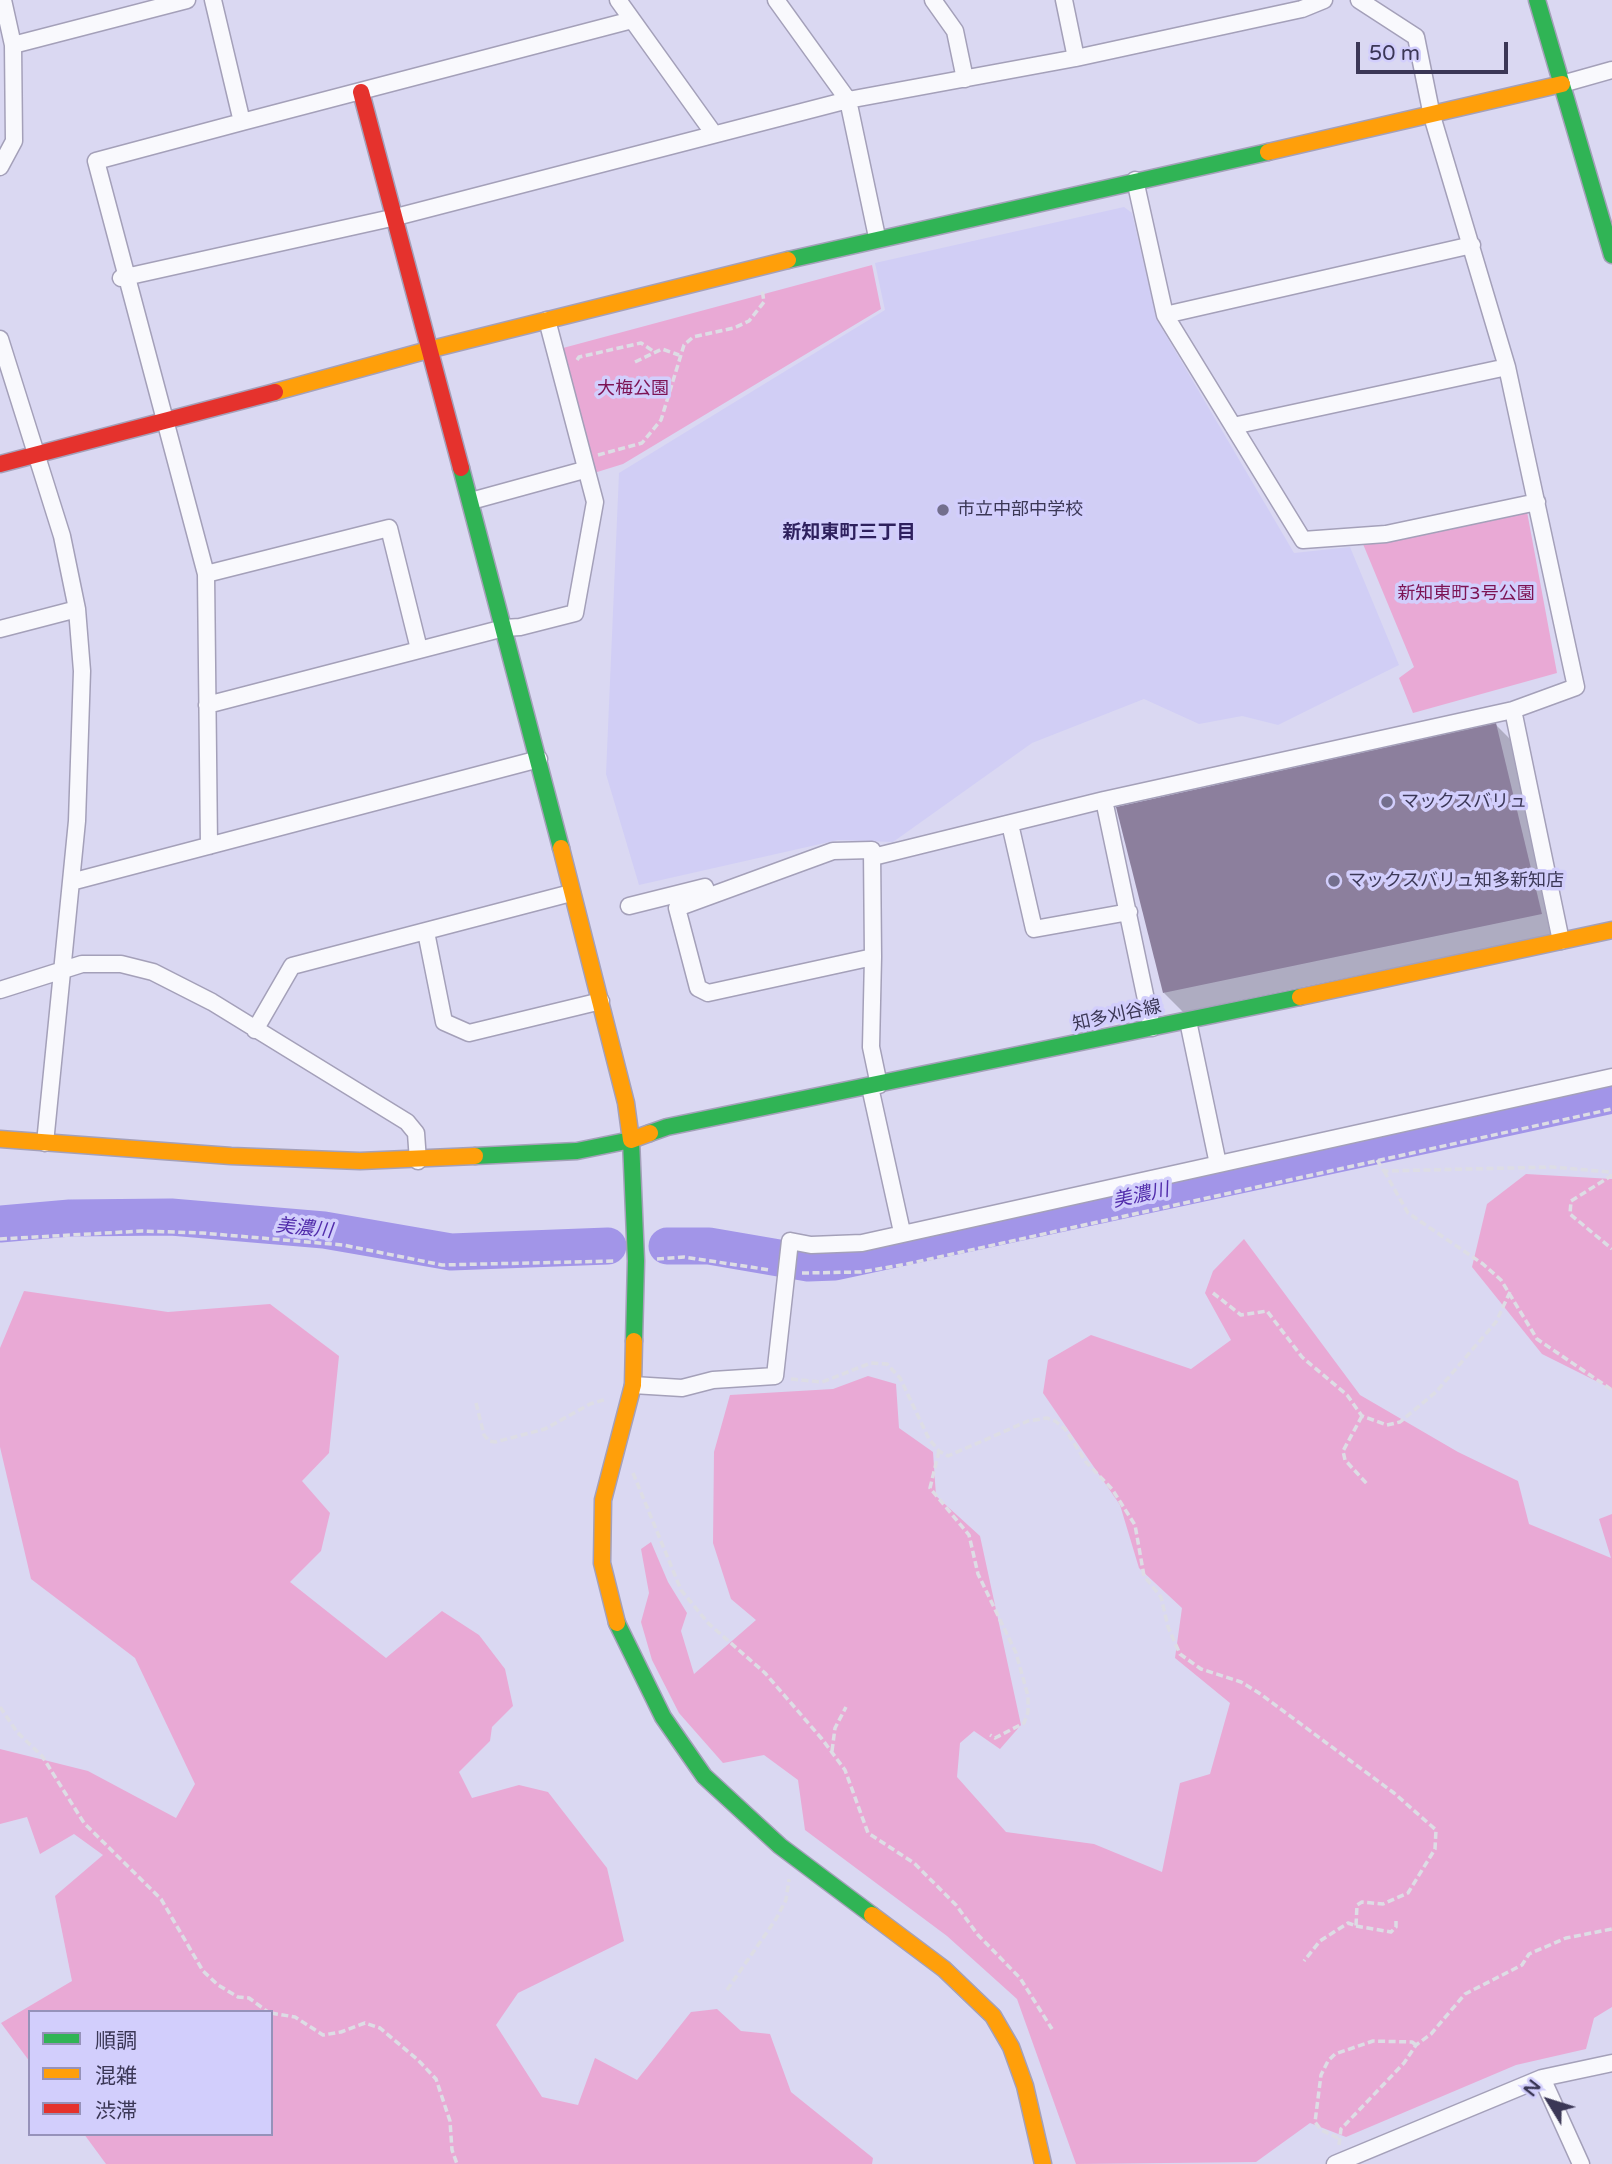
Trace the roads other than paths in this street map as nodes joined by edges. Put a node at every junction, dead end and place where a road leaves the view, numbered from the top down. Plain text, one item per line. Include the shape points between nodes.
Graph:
1 (3, 0) edge
2 (187, 0) edge
3 (213, 0) edge
4 (618, 0) edge
5 (776, 0) edge
6 (933, 0) edge
7 (1064, 0) edge
8 (1324, 0) edge
9 (1359, 0) edge
10 (1537, 0) edge
11 (632, 20) junction
12 (13, 45) junction
13 (1076, 58) junction
14 (1612, 70) edge
15 (965, 79) junction
16 (1562, 84) junction
17 (361, 92) junction
18 (848, 100) junction
19 (1432, 116) junction
20 (242, 121) junction
21 (714, 134) junction
22 (0, 167) edge
23 (1135, 180) junction
24 (397, 217) junction
25 (877, 237) junction
26 (1472, 244) junction
27 (1612, 255) edge
28 (123, 278) junction
29 (1165, 315) junction
30 (547, 320) junction
31 (0, 340) edge
32 (432, 349) junction
33 (1507, 367) junction
34 (168, 422) junction
35 (1233, 426) junction
36 (35, 455) junction
37 (0, 464) edge
38 (583, 464) junction
39 (471, 501) junction
40 (1538, 502) junction
41 (205, 574) junction
42 (77, 609) junction
43 (504, 628) junction
44 (0, 629) edge
45 (419, 649) junction
46 (207, 705) junction
47 (1513, 710) junction
48 (539, 759) junction
49 (1104, 800) junction
50 (1010, 824) junction
51 (209, 846) junction
52 (873, 857) junction
53 (71, 882) junction
54 (571, 893) junction
55 (710, 894) junction
56 (629, 906) dead end
57 (1129, 912) junction
58 (1612, 930) edge
59 (426, 932) junction
60 (1561, 941) junction
61 (873, 957) junction
62 (64, 969) junction
63 (0, 990) edge
64 (601, 1001) junction
65 (1188, 1021) junction
66 (1152, 1028) junction
67 (255, 1030) junction
68 (1612, 1077) edge
69 (875, 1086) junction
70 (0, 1139) edge
71 (631, 1140) junction
72 (45, 1143) junction
73 (418, 1161) junction
74 (1218, 1164) junction
75 (902, 1232) junction
76 (632, 1385) junction
77 (1612, 2063) edge
78 (1542, 2078) junction
79 (1339, 2162) edge
80 (1043, 2164) edge
81 (1581, 2164) edge

1 - 12 street
2 - 12 street
3 - 20 street
4 - 11 street
5 - 18 street
6 - 15 street via 955,31
7 - 13 street
8 - 13 street via 1302,9
9 - 19 street via 1416,37
10 - 16 street
11 - 17 street
11 - 21 street
12 - 22 street via 14,141
13 - 15 street
14 - 16 street
15 - 18 street
16 - 19 street
16 - 27 street
17 - 20 street
17 - 24 street
18 - 21 street
18 - 25 street
19 - 23 street
19 - 26 street
20 - 28 street via 96,161
21 - 24 street
23 - 25 street
23 - 29 street
24 - 28 street
24 - 32 street
25 - 30 street
26 - 29 street
26 - 33 street
28 - 34 street
29 - 35 street
30 - 32 street
30 - 38 street
31 - 36 street
32 - 34 street
32 - 39 street
33 - 35 street
33 - 40 street
34 - 36 street
34 - 41 street
35 - 40 street via 1303,540 1386,534
36 - 37 street
36 - 42 street via 62,536
38 - 39 street
38 - 43 street via 595,502 575,613
39 - 43 street
40 - 47 street via 1576,687
41 - 45 street via 389,528
41 - 46 street
42 - 44 street
42 - 53 street via 81,731
43 - 45 street
43 - 48 street
45 - 46 street
46 - 51 street
47 - 49 street
47 - 60 street
48 - 51 street
48 - 54 street
49 - 50 street
49 - 57 street
50 - 52 street
50 - 57 street via 1034,929
51 - 53 street
52 - 55 street via 872,850 833,851
52 - 61 street
53 - 62 street
54 - 59 street
54 - 64 street
55 - 56 street via 706,887
55 - 61 street via 677,908 698,988 708,993
57 - 66 street
58 - 60 street, 知多刈谷線
59 - 64 street via 444,1022 469,1033
59 - 67 street via 292,966
60 - 65 street, 知多刈谷線
61 - 69 street
62 - 63 street
62 - 67 street via 104,962 153,972 179,982
62 - 72 street
64 - 71 street
65 - 66 street, 知多刈谷線
65 - 74 street
66 - 69 street, 知多刈谷線
67 - 73 street via 407,1122 416,1133
68 - 74 street
69 - 71 street, 知多刈谷線 via 667,1127
69 - 75 street
70 - 72 street, 知多刈谷線
71 - 73 street, 知多刈谷線 via 577,1151
71 - 76 street via 636,1261
72 - 73 street, 知多刈谷線 via 291,1159
74 - 75 street
75 - 76 street via 840,1245 790,1241 775,1376 713,1380 682,1388
76 - 80 street via 603,1500 601,1563 616,1622 663,1717 726,1799 944,1969 993,2016 1025,2086
77 - 78 street
78 - 79 street
78 - 81 street

